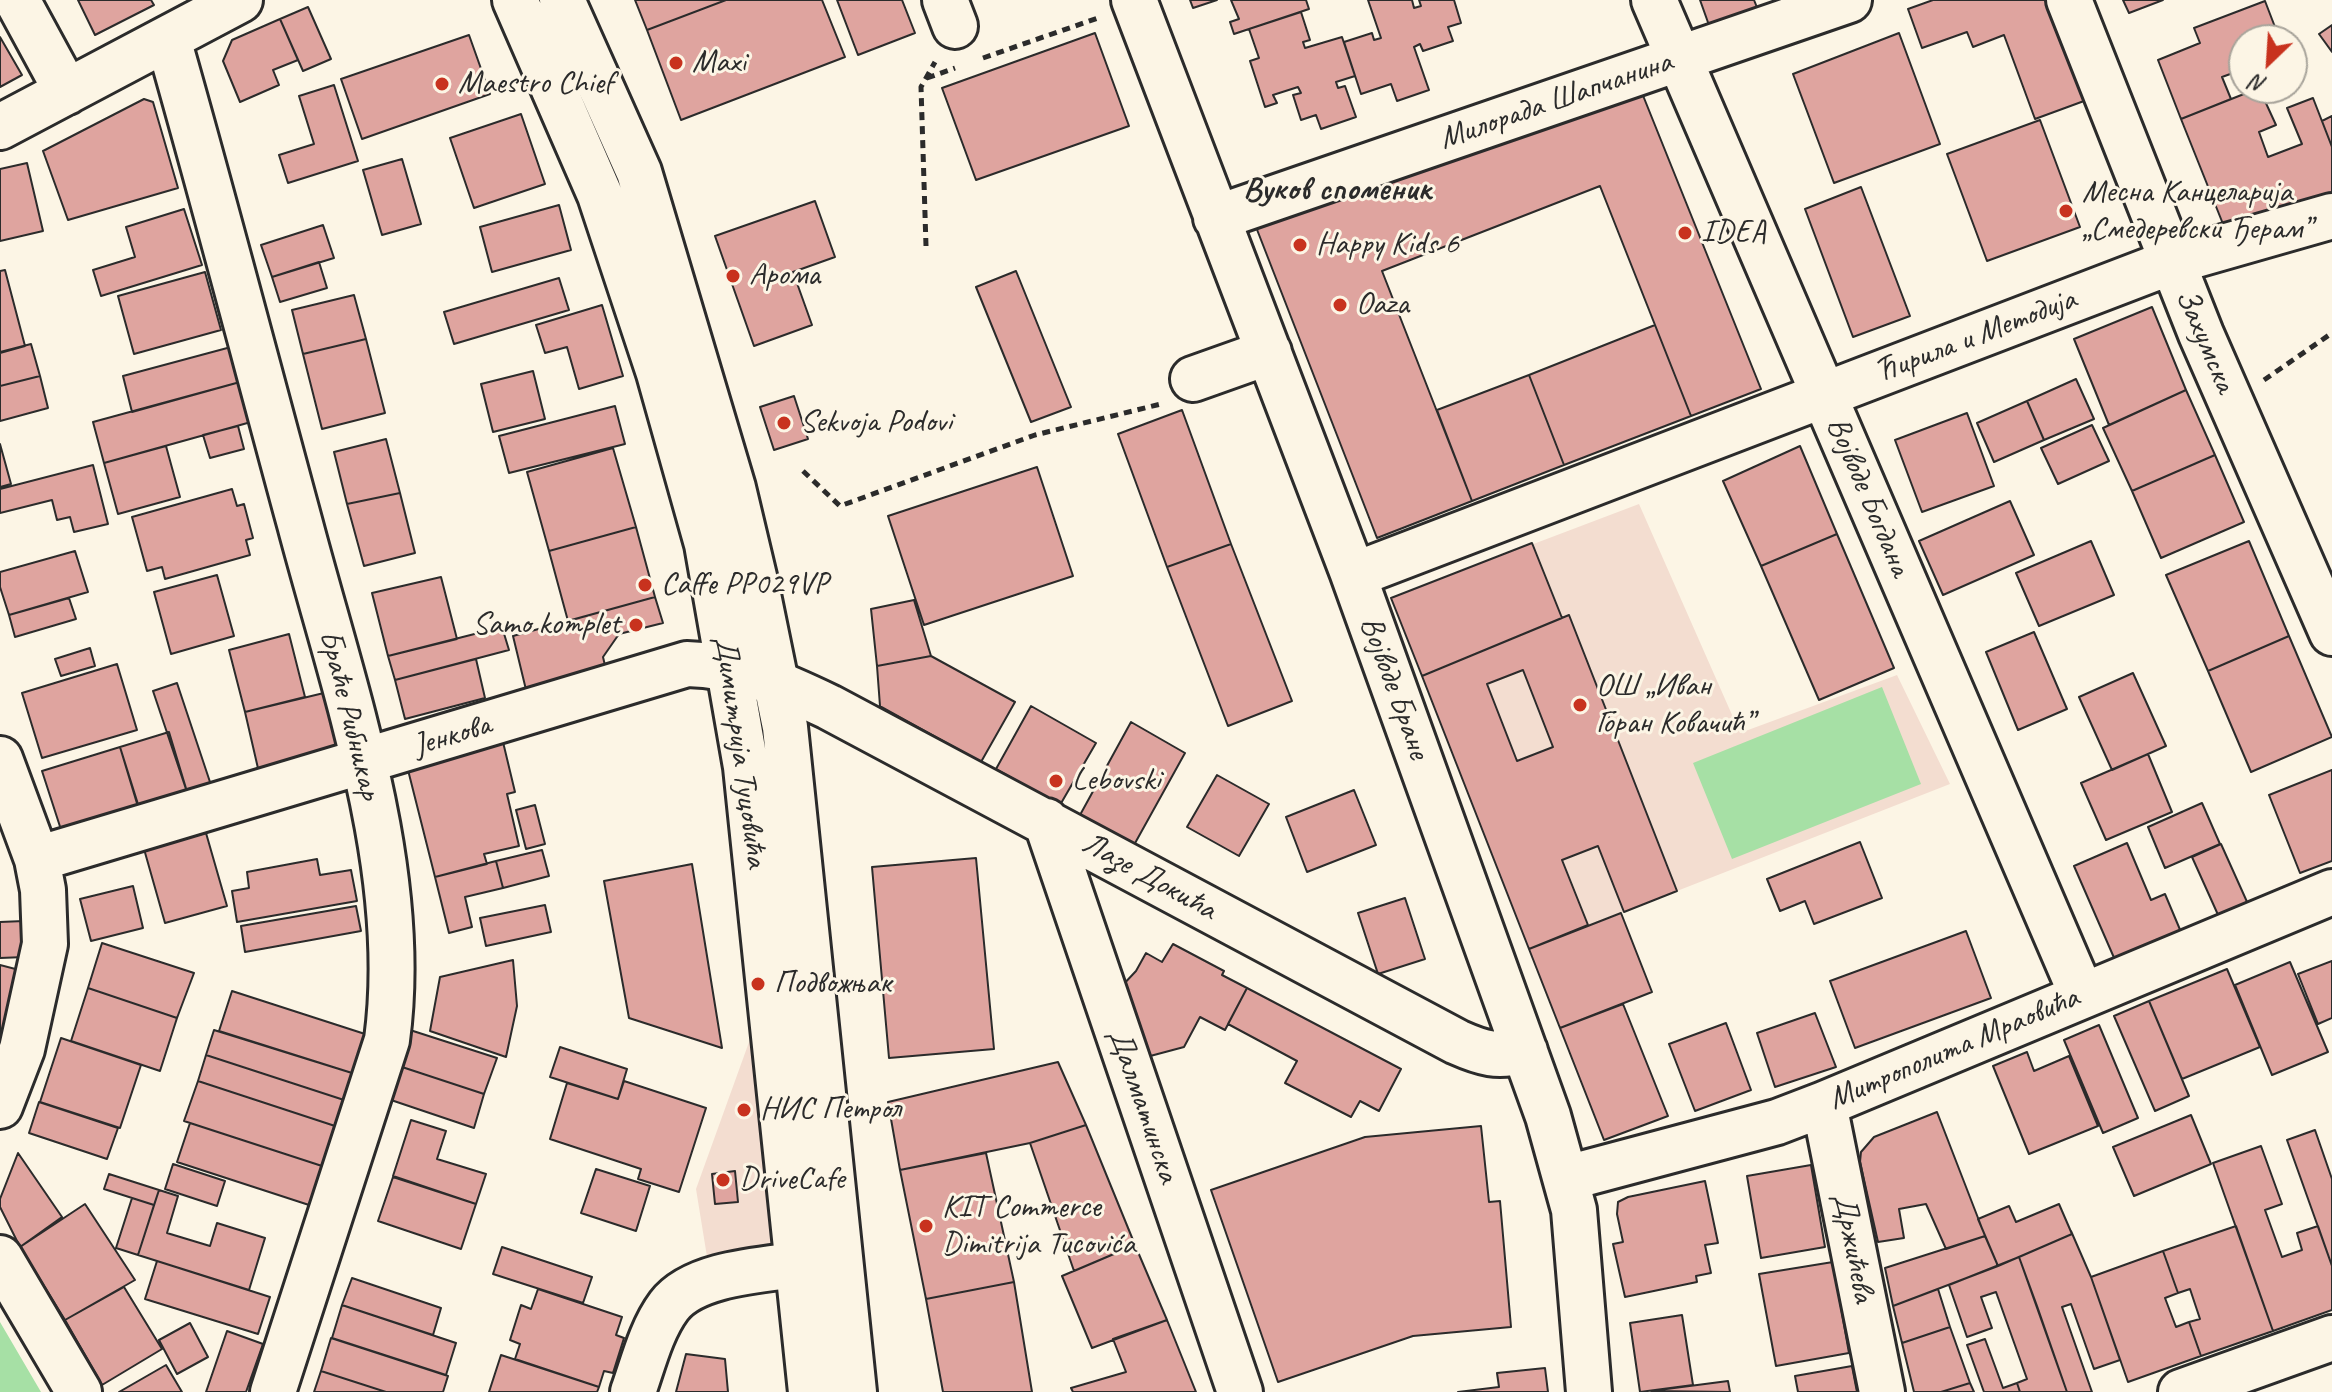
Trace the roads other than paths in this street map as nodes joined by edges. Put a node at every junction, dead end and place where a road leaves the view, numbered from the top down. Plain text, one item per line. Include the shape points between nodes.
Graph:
1 (17, 0) edge
2 (240, 0) edge
3 (515, 0) edge
4 (562, 0) edge
5 (1654, 0) edge
6 (1849, 0) edge
7 (2069, 0) edge
8 (1135, 2) edge
9 (168, 39) junction
10 (1679, 59) junction
11 (67, 92) junction
12 (0, 127) edge
13 (2332, 216) edge
14 (1216, 218) junction
15 (2171, 262) junction
16 (1269, 352) junction
17 (1193, 379) dead end
18 (1825, 394) junction
19 (1354, 575) junction
20 (2332, 633) edge
21 (729, 667) junction
22 (776, 682) junction
23 (0, 759) edge
24 (364, 762) junction
25 (1046, 821) junction
26 (37, 859) junction
27 (2332, 892) edge
28 (2082, 995) junction
29 (1525, 1051) junction
30 (1824, 1104) junction
31 (0, 1106) edge
32 (1567, 1178) junction
33 (0, 1258) edge
34 (796, 1265) junction
35 (2332, 1338) edge
36 (79, 1392) edge
37 (273, 1392) edge
38 (633, 1392) edge
39 (811, 1392) edge
40 (854, 1392) edge
41 (1240, 1392) edge
42 (1589, 1392) edge
43 (1882, 1392) edge
44 (2181, 1392) edge

1 - 11 street
2 - 9 street
3 - 21 street, Димитрија Туцовића via 600,195 654,358 707,544
4 - 22 street, Димитрија Туцовића via 639,172 733,488
5 - 10 street, Војводе Богдана
6 - 10 street, Милорада Шапчанина
7 - 15 street, Захумска
8 - 14 street, Војводе Бране
9 - 11 street
9 - 24 street, Браће Рибникар
10 - 14 street, Милорада Шапчанина
10 - 18 street, Војводе Богдана
11 - 12 street
13 - 15 street, Ћирила и Методија
14 - 16 street, Војводе Бране
15 - 18 street, Ћирила и Методија
15 - 20 street, Захумска
16 - 17 street
16 - 19 street, Војводе Бране
18 - 19 street, Ћирила и Методија
18 - 28 street, Војводе Богдана
19 - 29 street, Војводе Бране
21 - 22 street, Јенкова
21 - 24 street, Јенкова via 687,664
21 - 34 street, Димитрија Туцовића via 746,767
22 - 25 street, Лазе Докића
22 - 40 street, Димитрија Туцовића via 785,727
23 - 26 street
24 - 26 street, Јенкова
24 - 37 street, Браће Рибникар via 388,905 393,997 387,1040
25 - 29 street, Лазе Докића via 1457,1042 1482,1054
25 - 41 street, Далматинска
26 - 31 street via 45,944 22,1049
27 - 28 street, Митрополита Мраовића
28 - 30 street, Митрополита Мраовића
29 - 32 street, Војводе Бране
30 - 32 street, Митрополита Мраовића via 1777,1122
30 - 43 street, Држићева
32 - 42 street, Војводе Бране
33 - 36 street
34 - 38 street via 735,1273 671,1303
34 - 39 street, Димитрија Туцовића
35 - 44 street

